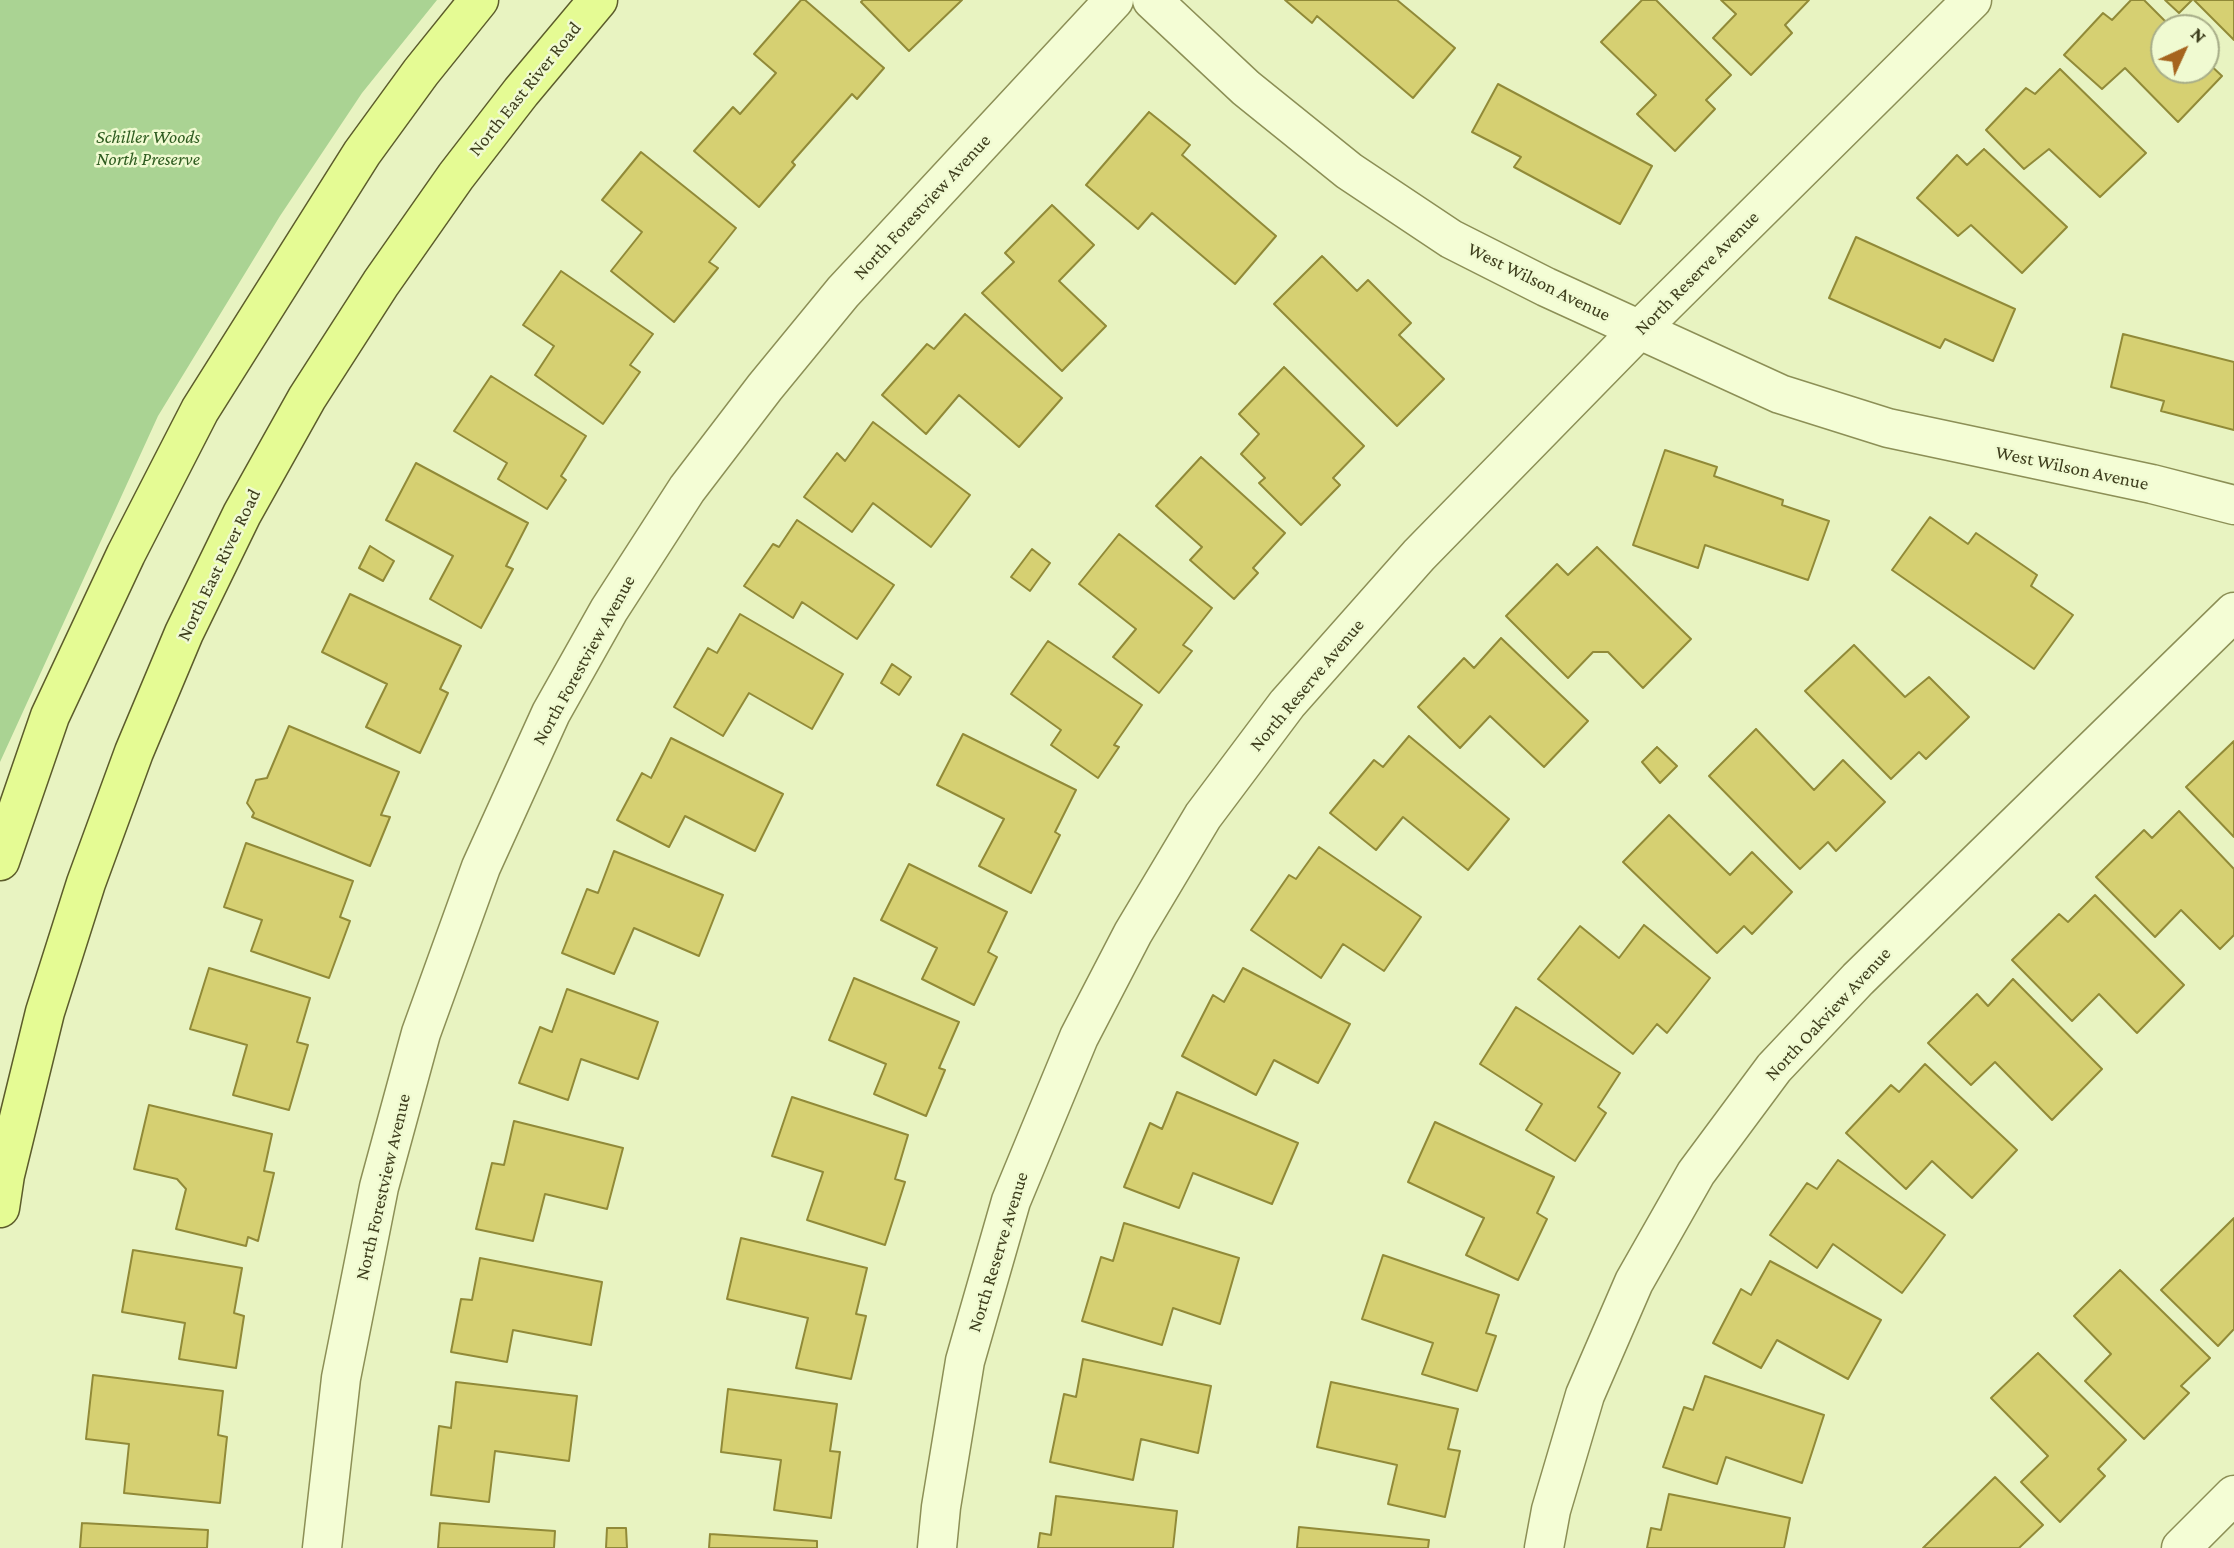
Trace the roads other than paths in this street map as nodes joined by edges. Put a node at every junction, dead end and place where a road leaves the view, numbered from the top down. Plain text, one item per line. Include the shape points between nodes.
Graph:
1 (479, 0) edge
2 (598, 0) edge
3 (1114, 0) edge
4 (1152, 0) edge
5 (1972, 0) edge
6 (1640, 330) junction
7 (2234, 505) edge
8 (2234, 612) edge
9 (0, 861) edge
10 (0, 1208) edge
11 (2234, 1495) edge
12 (322, 1548) edge
13 (937, 1548) edge
14 (1544, 1548) edge
15 (2181, 1548) edge

1 - 9 main road via 362,153 200,410 50,716
2 - 10 main road, North East River Road via 472,155 381,283 307,398 242,514 184,633 86,883 45,1012
3 - 12 street, North Forestview Avenue via 843,292 765,387 687,489 609,610 551,713 481,867 421,1032 379,1186 341,1378
4 - 6 street, West Wilson Avenue via 1246,88 1349,171 1451,239
5 - 6 street, North Reserve Avenue
6 - 7 street, West Wilson Avenue via 1780,394 1888,428
6 - 13 street, North Reserve Avenue via 1419,555 1287,704 1203,816 1133,933 1079,1037 1011,1201 965,1361
8 - 14 street, North Oakview Avenue via 1858,979 1774,1068 1696,1173 1634,1282 1585,1395
11 - 15 street

